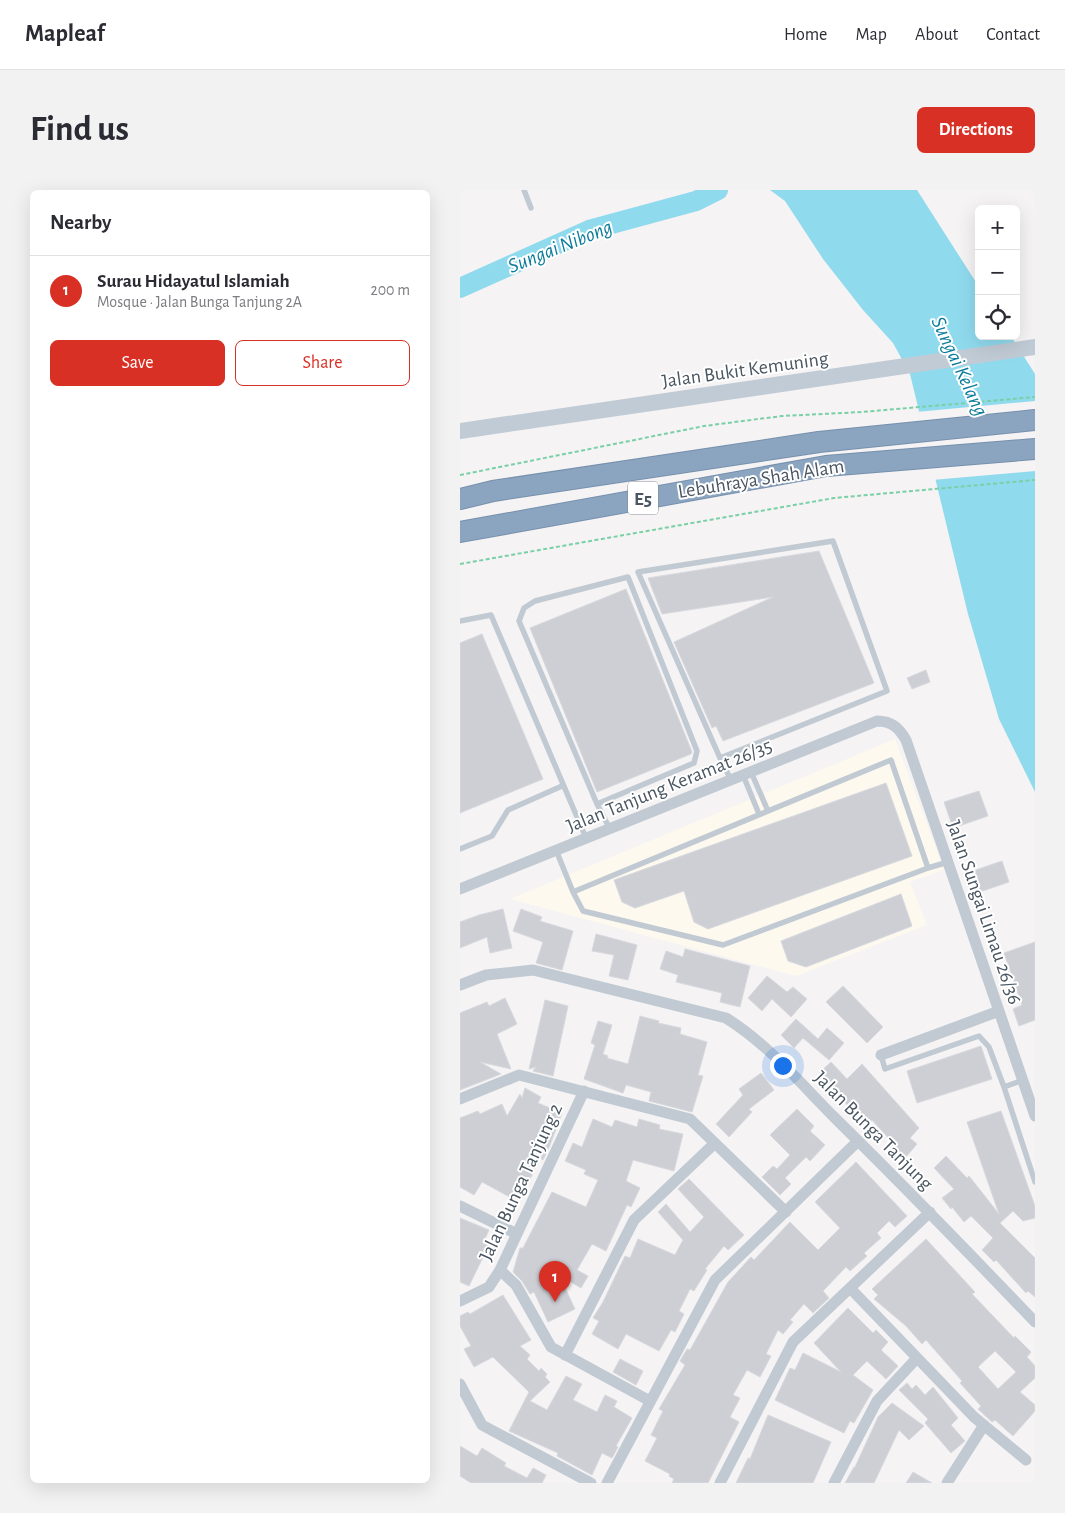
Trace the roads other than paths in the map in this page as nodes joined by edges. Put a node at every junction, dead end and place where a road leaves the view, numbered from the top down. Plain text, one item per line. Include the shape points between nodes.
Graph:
1 (524, 190) edge
2 (531, 208) dead end
3 (1035, 347) edge
4 (1035, 420) edge
5 (460, 431) edge
6 (1035, 449) edge
7 (460, 499) edge
8 (460, 532) edge
9 (460, 621) edge
10 (892, 724) joint
11 (720, 758) junction
12 (747, 773) junction
13 (731, 780) junction
14 (562, 786) junction
15 (597, 804) junction
16 (768, 811) junction
17 (759, 814) junction
18 (610, 829) junction
19 (586, 838) junction
20 (460, 849) edge
21 (556, 850) junction
22 (948, 862) junction
23 (928, 868) junction
24 (460, 889) edge
25 (573, 892) junction
26 (460, 985) edge
27 (999, 1011) junction
28 (881, 1055) joint
29 (1023, 1080) junction
30 (1004, 1087) junction
31 (584, 1091) junction
32 (460, 1099) edge
33 (1035, 1116) edge
34 (858, 1141) junction
35 (715, 1143) junction
36 (1035, 1182) edge
37 (460, 1206) edge
38 (786, 1212) junction
39 (930, 1212) junction
40 (517, 1234) junction
41 (500, 1270) junction
42 (850, 1288) junction
43 (460, 1301) edge
44 (1035, 1322) edge
45 (565, 1355) junction
46 (917, 1358) junction
47 (460, 1384) edge
48 (650, 1401) junction
49 (984, 1425) junction
50 (1026, 1460) dead end
51 (592, 1483) edge
52 (607, 1483) edge
53 (720, 1483) edge
54 (834, 1483) edge
55 (946, 1483) edge

1 - 2 lane
3 - 5 main road, Jalan Bukit Kemuning
4 - 7 highway, Lebuhraya Shah Alam / E5 via 819,442 493,491
6 - 8 highway, Lebuhraya Shah Alam / E5 via 826,466
9 - 14 lane via 491,615
10 - 12 street, Jalan Tanjung Keramat 26/35 via 877,721
10 - 22 street, Jalan Sungai Limau 26/36 via 906,740
11 - 11 lane via 638,572 833,541 888,691
11 - 13 lane
12 - 13 street, Jalan Tanjung Keramat 26/35
12 - 16 lane
12 - 17 lane
13 - 18 street, Jalan Tanjung Keramat 26/35
14 - 19 lane
14 - 20 lane via 508,810 492,836
15 - 15 lane via 519,622 524,608 535,601 628,576 697,752 694,763
15 - 18 lane
16 - 17 lane
16 - 23 lane via 891,760
17 - 25 lane
18 - 19 street, Jalan Tanjung Keramat 26/35
19 - 21 street, Jalan Tanjung Keramat 26/35
21 - 24 street, Jalan Tanjung Keramat 26/35
21 - 25 lane
22 - 23 lane
22 - 27 street, Jalan Sungai Limau 26/36
23 - 25 lane via 723,945 583,911
26 - 34 street, Jalan Bunga Tanjung via 486,975 533,970 726,1018 748,1031
27 - 28 street
27 - 29 street, Jalan Sungai Limau 26/36
28 - 30 lane via 885,1069 979,1036 989,1047
29 - 30 lane
29 - 33 street, Jalan Sungai Limau 26/36
30 - 36 lane
31 - 32 street via 519,1075
31 - 35 street via 690,1118
31 - 40 street, Jalan Bunga Tanjung 2
34 - 38 street
34 - 39 street, Jalan Bunga Tanjung
35 - 38 street
35 - 45 street via 634,1220
37 - 40 street
38 - 48 street via 715,1280
39 - 42 street
39 - 44 street, Jalan Bunga Tanjung
40 - 41 street, Jalan Bunga Tanjung 2
41 - 43 street, Jalan Bunga Tanjung 2 via 489,1287
41 - 45 street via 516,1285 551,1347
42 - 46 street
42 - 53 street via 793,1342
45 - 48 street
46 - 49 street
46 - 54 street via 877,1401
47 - 51 street via 482,1425
48 - 52 street
49 - 50 street
49 - 55 street

